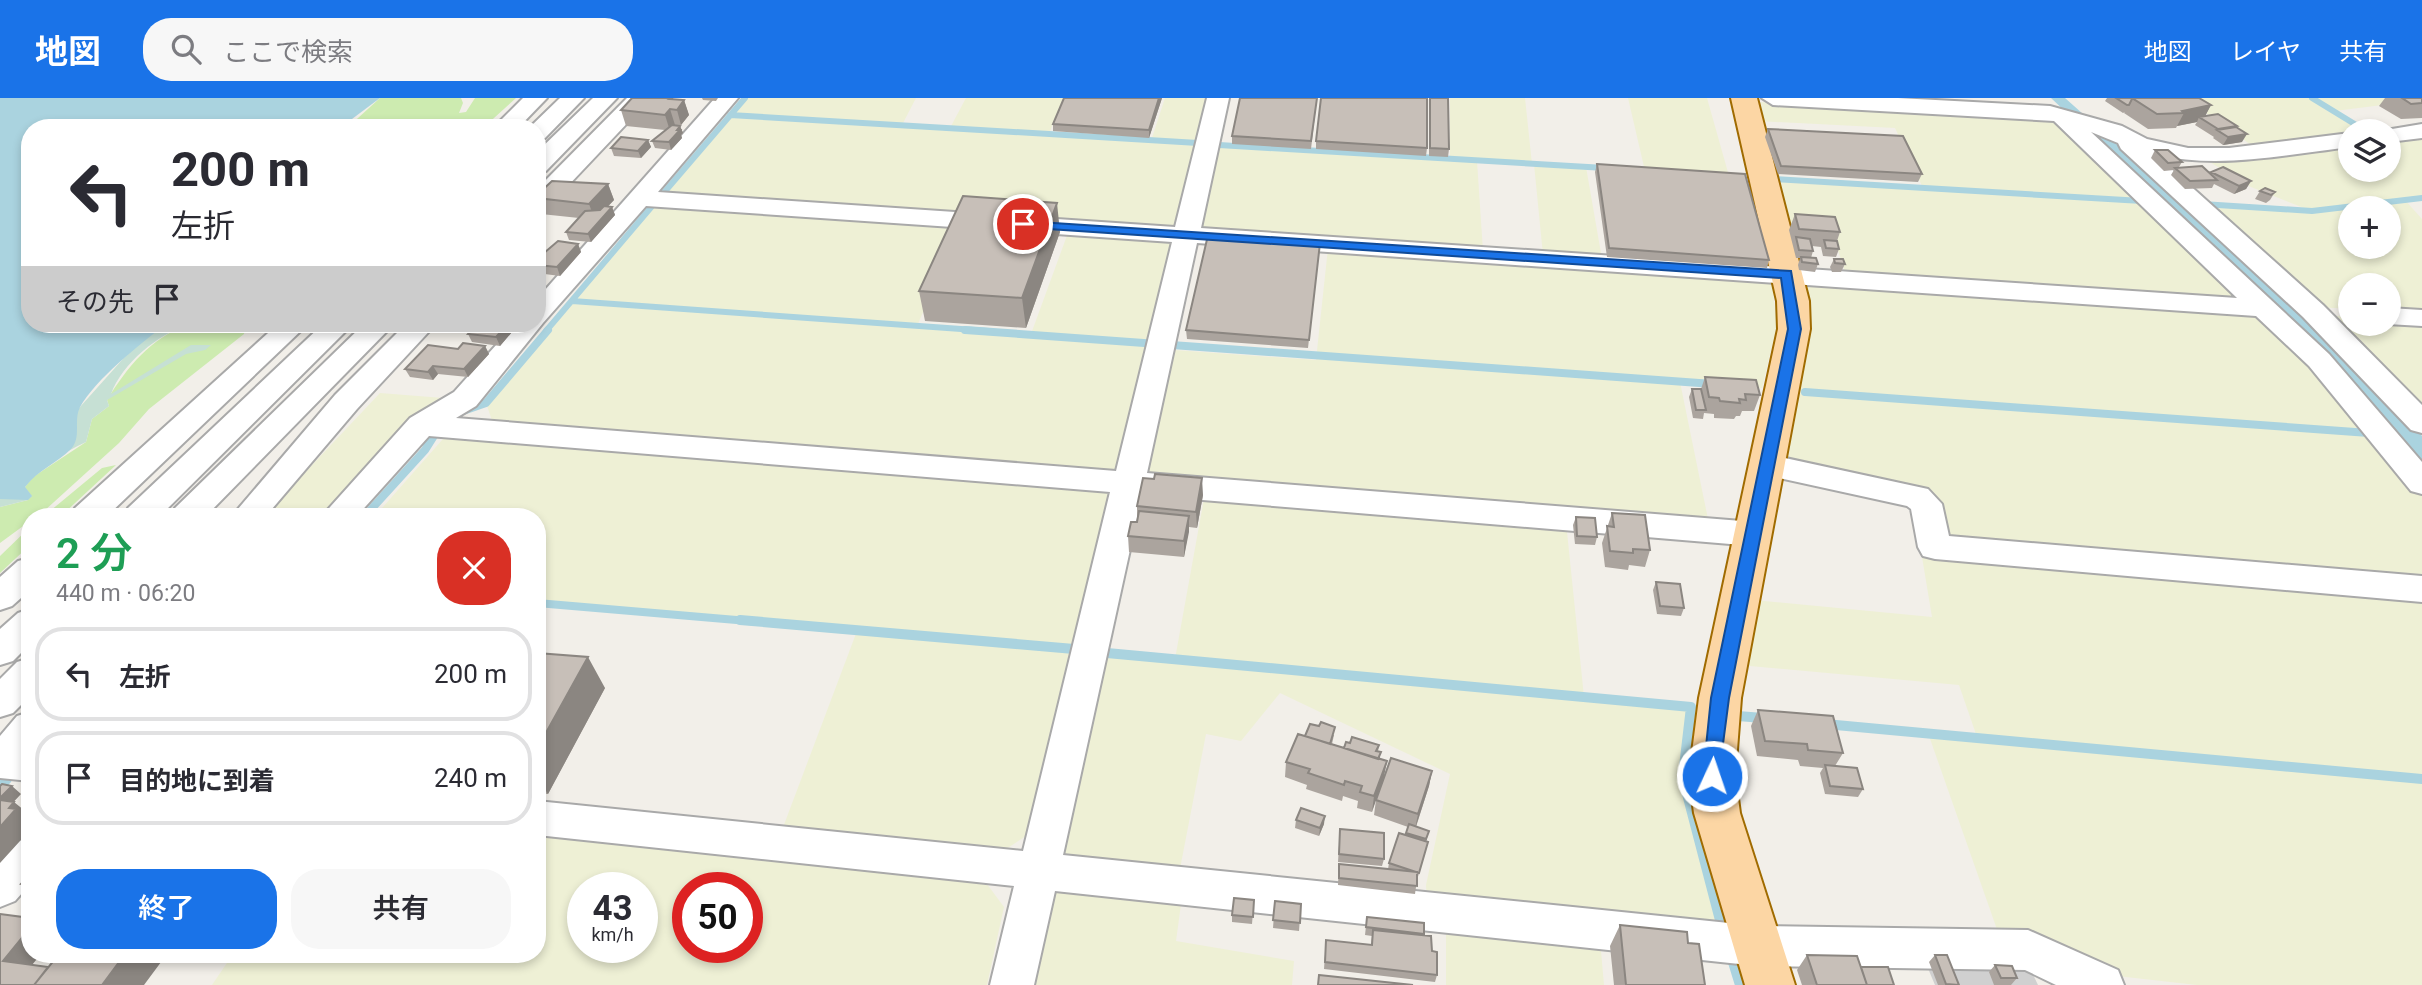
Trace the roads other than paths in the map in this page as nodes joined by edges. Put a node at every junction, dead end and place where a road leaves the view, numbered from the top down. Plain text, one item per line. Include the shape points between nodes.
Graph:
1 (536, 98) edge
2 (573, 98) edge
3 (606, 98) edge
4 (640, 98) edge
5 (727, 98) edge
6 (1218, 98) edge
7 (1744, 98) edge
8 (1773, 98) edge
9 (2070, 108) edge
10 (514, 119) edge
11 (546, 124) edge
12 (2422, 131) edge
13 (2115, 132) junction
14 (2401, 134) edge
15 (2338, 141) edge
16 (546, 157) edge
17 (546, 195) edge
18 (639, 198) junction
19 (1188, 235) junction
20 (1787, 274) junction
21 (546, 306) edge
22 (2266, 307) junction
23 (2309, 309) junction
24 (2338, 312) edge
25 (2401, 317) edge
26 (2422, 318) edge
27 (284, 333) edge
28 (330, 333) edge
29 (371, 333) edge
30 (413, 333) edge
31 (522, 333) edge
32 (2422, 423) edge
33 (421, 425) junction
34 (1767, 465) junction
35 (1130, 482) junction
36 (2422, 482) edge
37 (210, 503) edge
38 (96, 508) edge
39 (148, 508) edge
40 (255, 508) edge
41 (345, 508) edge
42 (1754, 534) junction
43 (21, 578) edge
44 (2422, 589) edge
45 (0, 597) edge
46 (21, 631) edge
47 (0, 651) edge
48 (21, 681) edge
49 (0, 702) edge
50 (546, 819) edge
51 (21, 865) edge
52 (1039, 871) junction
53 (0, 888) edge
54 (1764, 965) edge
55 (1012, 985) edge
56 (2102, 985) edge

1 - 10 street
2 - 11 street
3 - 16 street
4 - 17 street
5 - 18 street
6 - 19 street
7 - 20 main road
8 - 9 street via 2050,113
9 - 13 street
9 - 22 street
12 - 14 street
13 - 15 street via 2163,151 2208,156
13 - 23 street
18 - 19 street
18 - 21 street
19 - 20 street
19 - 35 street
20 - 22 street
20 - 34 main road via 1794,329
22 - 23 street
22 - 36 street via 2319,360
23 - 24 street
23 - 32 street
25 - 26 street
27 - 38 street
28 - 39 street
29 - 37 street
30 - 40 street via 346,402
31 - 33 street via 465,399
33 - 35 street
33 - 41 street
34 - 42 main road
34 - 44 street via 1917,497 1926,504 1935,547
35 - 42 street
35 - 52 street
42 - 54 main road via 1720,698 1712,776 1717,814
43 - 45 street
46 - 47 street
48 - 49 street
50 - 52 street
51 - 53 street
52 - 54 street
52 - 55 street
54 - 56 street via 2028,950

